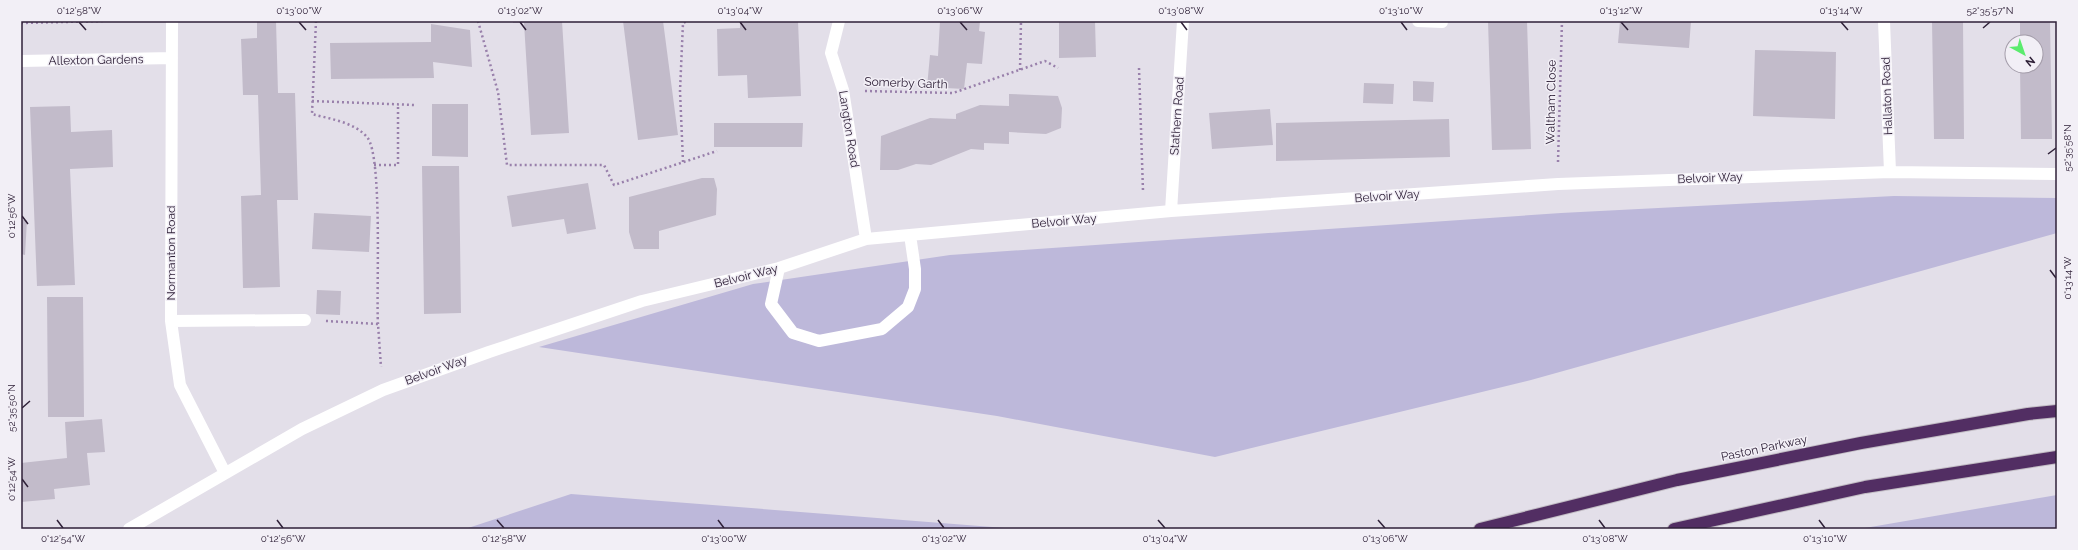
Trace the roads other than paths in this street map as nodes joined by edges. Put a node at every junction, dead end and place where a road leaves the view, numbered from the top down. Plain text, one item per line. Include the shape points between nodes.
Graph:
1 (172, 21) edge
2 (839, 21) edge
3 (1183, 21) edge
4 (1418, 21) edge
5 (1442, 21) edge
6 (1884, 21) edge
7 (172, 58) junction
8 (21, 61) edge
9 (1890, 172) junction
10 (2057, 174) edge
11 (1171, 211) junction
12 (910, 235) junction
13 (866, 240) junction
14 (779, 268) junction
15 (305, 320) road end
16 (171, 321) junction
17 (2057, 411) edge
18 (2057, 457) edge
19 (225, 473) junction
20 (129, 529) edge
21 (1480, 529) edge
22 (1674, 529) edge

1 - 7 street, Normanton Road
2 - 13 street, Langton Road via 831,53 843,90
3 - 11 street, Stathern Road
4 - 5 street
6 - 9 street, Hallaton Road
7 - 8 street, Allexton Gardens
7 - 16 street, Normanton Road
9 - 10 street, Belvoir Way
9 - 11 street, Belvoir Way via 1558,184
11 - 12 street, Belvoir Way
12 - 13 street, Belvoir Way
12 - 14 street via 915,269 914,290 908,307 882,329 819,341 793,333 771,304
13 - 14 street, Belvoir Way
14 - 19 street, Belvoir Way via 642,301 383,390 302,429
15 - 16 street
16 - 19 street, Normanton Road via 180,385
17 - 21 highway, Paston Parkway via 1861,443 1685,479
18 - 22 highway via 1865,487
19 - 20 street, Belvoir Way

